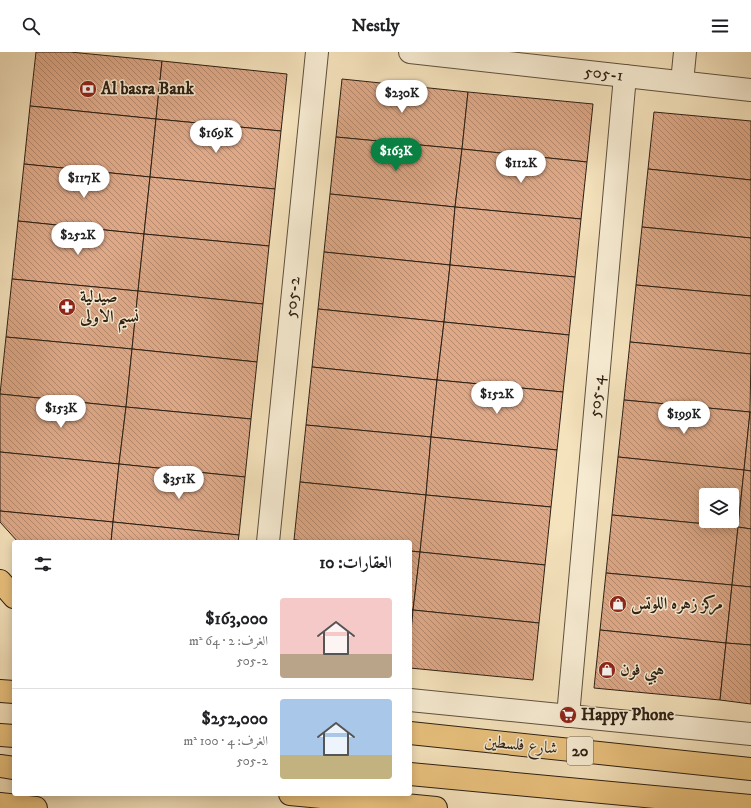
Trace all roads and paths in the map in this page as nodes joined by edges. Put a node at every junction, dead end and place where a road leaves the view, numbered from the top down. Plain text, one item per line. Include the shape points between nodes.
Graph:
1 (317, 52) edge
2 (410, 52) edge
3 (685, 52) edge
4 (503, 57) edge
5 (625, 76) junction
6 (682, 82) junction
7 (751, 90) edge
8 (268, 540) edge
9 (0, 580) edge
10 (12, 594) edge
11 (0, 691) edge
12 (12, 692) edge
13 (412, 700) edge
14 (568, 716) junction
15 (412, 733) edge
16 (751, 734) edge
17 (0, 735) edge
18 (12, 736) edge
19 (0, 766) edge
20 (12, 768) edge
21 (751, 769) edge
22 (412, 774) edge
23 (311, 796) edge
24 (0, 804) edge
25 (751, 806) edge
26 (36, 808) edge
27 (436, 808) edge

1 - 8 street, 505-2
2 - 4 street, 505-1
3 - 6 street
4 - 5 street, 505-1
5 - 6 street, 505-1
5 - 14 street, 505-4
6 - 7 street, 505-1
9 - 10 main road
11 - 12 main road
13 - 14 street
14 - 16 street
15 - 21 main road, شارع فلسطين / 20
17 - 18 main road
19 - 20 main road
22 - 25 main road, 20
23 - 27 main road
24 - 26 main road

